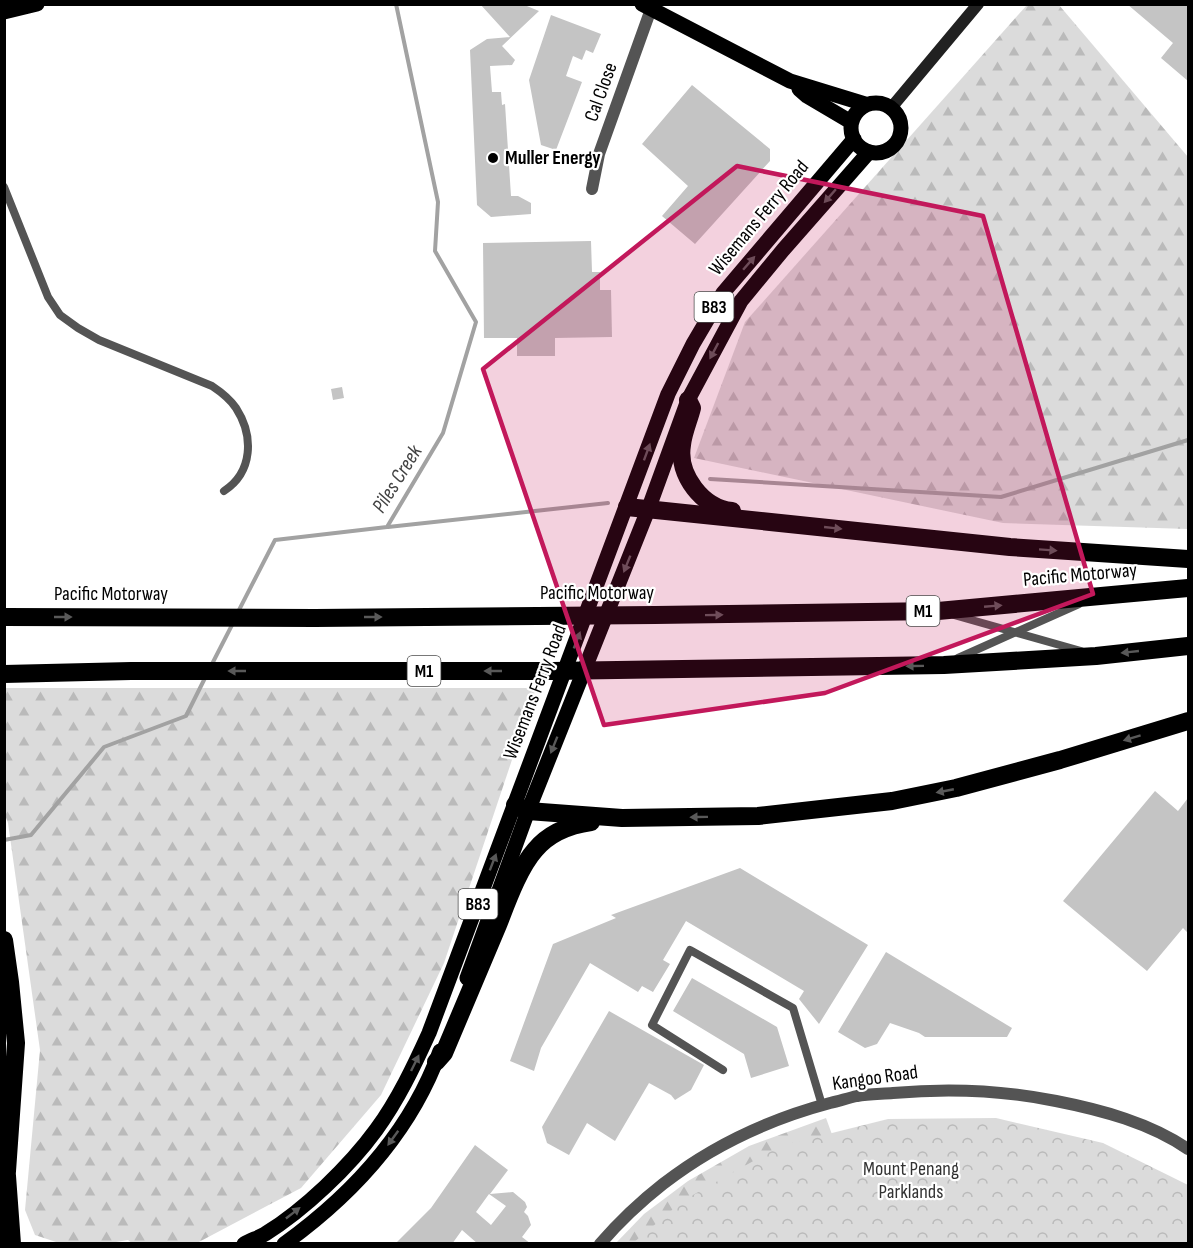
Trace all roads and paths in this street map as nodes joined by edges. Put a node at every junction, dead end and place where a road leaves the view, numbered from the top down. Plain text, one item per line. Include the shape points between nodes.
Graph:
1 (37, 4) edge
2 (978, 4) edge
3 (646, 7) edge
4 (4, 12) edge
5 (790, 81) junction
6 (865, 104) junction
7 (891, 108) junction
8 (851, 122) junction
9 (854, 140) junction
10 (869, 152) junction
11 (4, 186) edge
12 (592, 189) dead end
13 (688, 400) junction
14 (224, 491) dead end
15 (627, 507) junction
16 (648, 510) junction
17 (775, 522) junction
18 (1188, 559) edge
19 (1188, 588) edge
20 (1096, 596) junction
21 (938, 611) junction
22 (4, 616) edge
23 (1016, 633) junction
24 (1188, 646) edge
25 (1096, 656) junction
26 (944, 665) junction
27 (4, 674) edge
28 (1188, 721) edge
29 (521, 808) junction
30 (622, 818) junction
31 (4, 940) edge
32 (436, 1062) junction
33 (723, 1070) dead end
34 (822, 1106) junction
35 (1188, 1149) edge
36 (6, 1180) edge
37 (12, 1244) edge
38 (244, 1244) edge
39 (284, 1244) edge
40 (600, 1244) edge

1 - 4 main road
2 - 7 main road
3 - 5 main road
3 - 12 street, Cal Close via 599,154
5 - 6 main road
5 - 8 main road
6 - 7 main road via 879,102
6 - 8 main road
7 - 10 main road, B83 via 901,128 898,139 891,148
8 - 9 main road
9 - 10 main road
15 -> 9 main road, Wisemans Ferry Road / B83 via 668,394 723,293
10 -> 13 main road, Wisemans Ferry Road / B83 via 741,302
11 - 14 lane via 48,297 60,315 99,340 212,386 235,406 247,434 248,454 245,467
13 - 16 main road, Wisemans Ferry Road / B83
13 - 17 highway via 692,408 681,446 688,477 696,490 722,510 772,516
15 - 16 highway
29 -> 15 main road, Wisemans Ferry Road / B83
16 - 17 highway
16 -> 29 main road, Wisemans Ferry Road / B83
17 -> 18 highway via 1010,547
19 - 20 highway, Pacific Motorway / M1
21 -> 20 highway, Pacific Motorway / M1
20 - 23 lane
22 -> 21 highway, Pacific Motorway / M1 via 315,618
21 - 23 lane
23 - 25 lane
23 - 26 lane
24 -> 25 highway, M1
25 - 26 highway, M1
26 -> 27 highway, M1
28 -> 30 highway via 1060,760 892,801 758,816
29 - 30 highway
29 - 32 main road, Wisemans Ferry Road / B83
38 -> 29 main road, Wisemans Ferry Road / B83 via 264,1234 314,1196 376,1130 429,1033
30 - 32 highway via 618,822 572,825 534,850 512,892 444,1053
31 - 36 highway via 16,1043
32 -> 39 main road, Wisemans Ferry Road / B83 via 393,1140 360,1179
33 - 34 lane via 652,1024 690,950 793,1008
34 - 35 street, Kangoo Road via 857,1096 927,1090 1010,1093 1125,1119
34 - 40 street, Kangoo Road via 741,1136 693,1164 641,1202
36 - 37 highway

